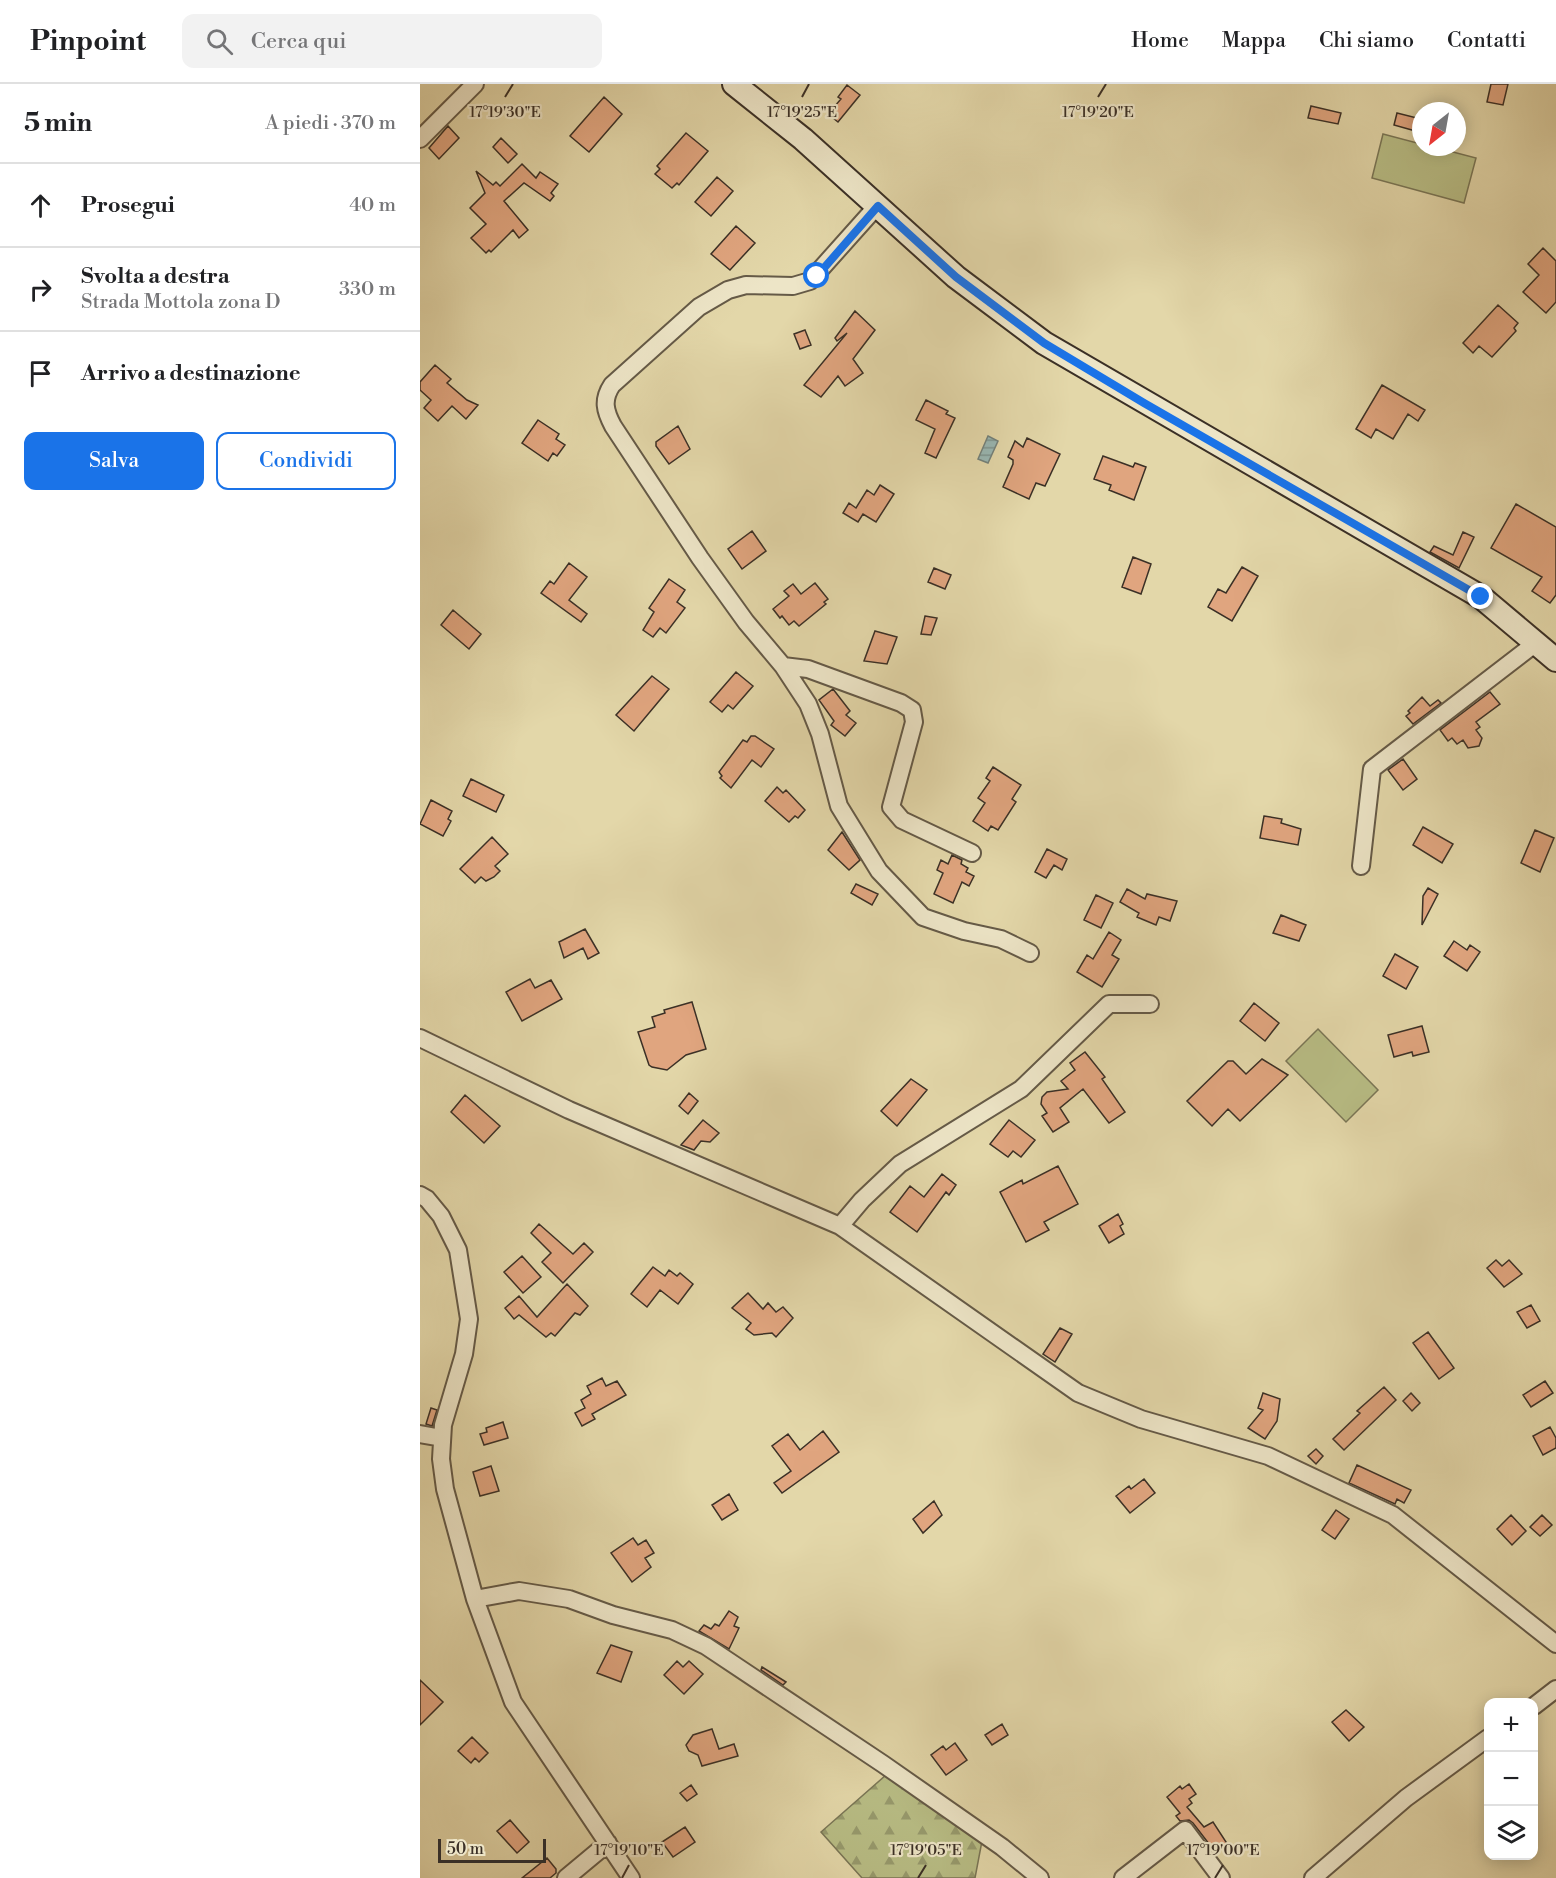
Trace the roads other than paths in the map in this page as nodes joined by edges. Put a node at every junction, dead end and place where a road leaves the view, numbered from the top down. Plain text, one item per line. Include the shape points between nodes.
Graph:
1 (475, 84) edge
2 (734, 84) edge
3 (420, 139) edge
4 (878, 206) junction
5 (1536, 643) junction
6 (1556, 660) edge
7 (783, 666) junction
8 (972, 853) dead end
9 (1361, 866) dead end
10 (1030, 952) dead end
11 (1150, 1004) dead end
12 (420, 1038) edge
13 (420, 1195) edge
14 (840, 1226) junction
15 (420, 1434) edge
16 (442, 1438) junction
17 (475, 1599) junction
18 (1556, 1644) edge
19 (1556, 1689) edge
20 (1538, 1702) edge
21 (1484, 1741) edge
22 (608, 1843) junction
23 (566, 1878) edge
24 (631, 1878) edge
25 (1040, 1878) edge
26 (1123, 1878) edge
27 (1221, 1878) edge
28 (1313, 1878) edge

1 - 3 street
2 - 4 main road
4 - 5 main road via 956,277 1044,343 1481,597
4 - 7 street via 810,281 793,286 735,287 699,307 626,370 607,392 604,402 613,426 700,558
5 - 6 main road
5 - 9 street via 1372,769
7 - 8 street via 808,669 912,710 915,722 891,807 902,820
7 - 10 street via 808,704 820,734 839,806 879,871 923,917 964,932 1001,939
11 - 14 street via 1109,1004 1021,1089 900,1164
12 - 14 street via 569,1110
13 - 16 street via 441,1216 458,1250 469,1319
14 - 18 street via 1078,1393 1141,1419 1268,1456 1393,1515
15 - 16 street
16 - 17 street via 445,1489
17 - 22 street via 513,1702
17 - 25 street via 519,1591 569,1599 672,1630 706,1646 1002,1847
19 - 20 street
21 - 28 street via 1406,1798
22 - 23 street
22 - 24 street
26 - 27 street via 1185,1830

